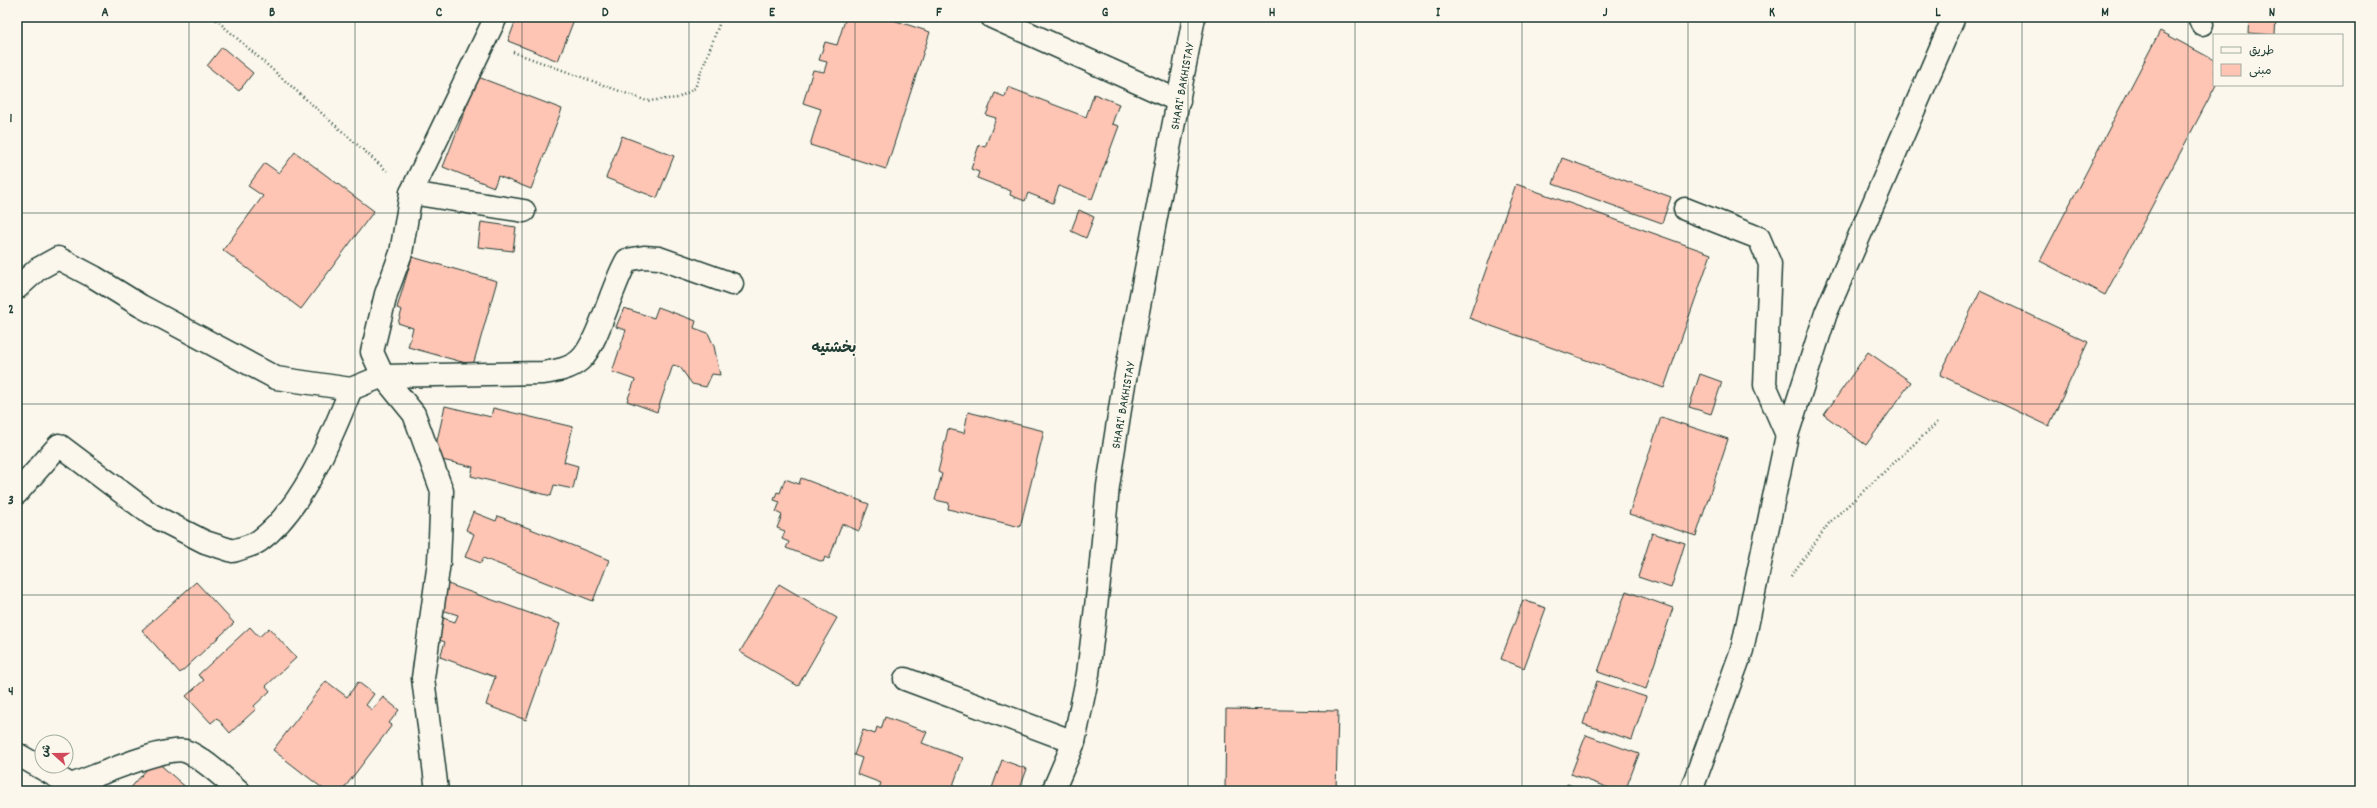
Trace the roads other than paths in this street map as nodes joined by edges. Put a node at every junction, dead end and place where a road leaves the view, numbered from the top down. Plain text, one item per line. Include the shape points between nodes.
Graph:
1 (496, 17) edge
2 (992, 17) edge
3 (1194, 17) edge
4 (1954, 17) edge
5 (1179, 101) junction
6 (411, 193) junction
7 (1685, 210) dead end
8 (524, 211) dead end
9 (732, 284) dead end
10 (17, 288) edge
11 (383, 376) junction
12 (350, 389) junction
13 (1787, 435) junction
14 (17, 492) edge
15 (905, 679) dead end
16 (1074, 742) junction
17 (17, 754) edge
18 (239, 791) edge
19 (437, 791) edge
20 (1053, 791) edge
21 (1691, 791) edge

1 - 6 street
2 - 5 street
3 - 5 street, SHARI' BAKHISTAY
4 - 13 street via 1826,313
5 - 16 street, SHARI' BAKHISTAY via 1123,390 1108,486 1088,674
6 - 8 street
6 - 11 street via 401,253 386,294 372,352
7 - 13 street via 1759,238 1770,264 1765,385
9 - 11 street via 659,258 627,260 618,276 589,350 580,361 561,371
10 - 12 street via 38,269 58,258 141,306 276,378
11 - 12 street
11 - 19 street via 414,414 442,491 439,562 423,678
12 - 14 street via 334,431 292,509 275,528 257,542 233,551 205,542 152,515 58,445
13 - 21 street via 1742,650
15 - 16 street
16 - 20 street, SHARI' BAKHISTAY
17 - 18 street via 72,784 164,752 185,751 211,767

